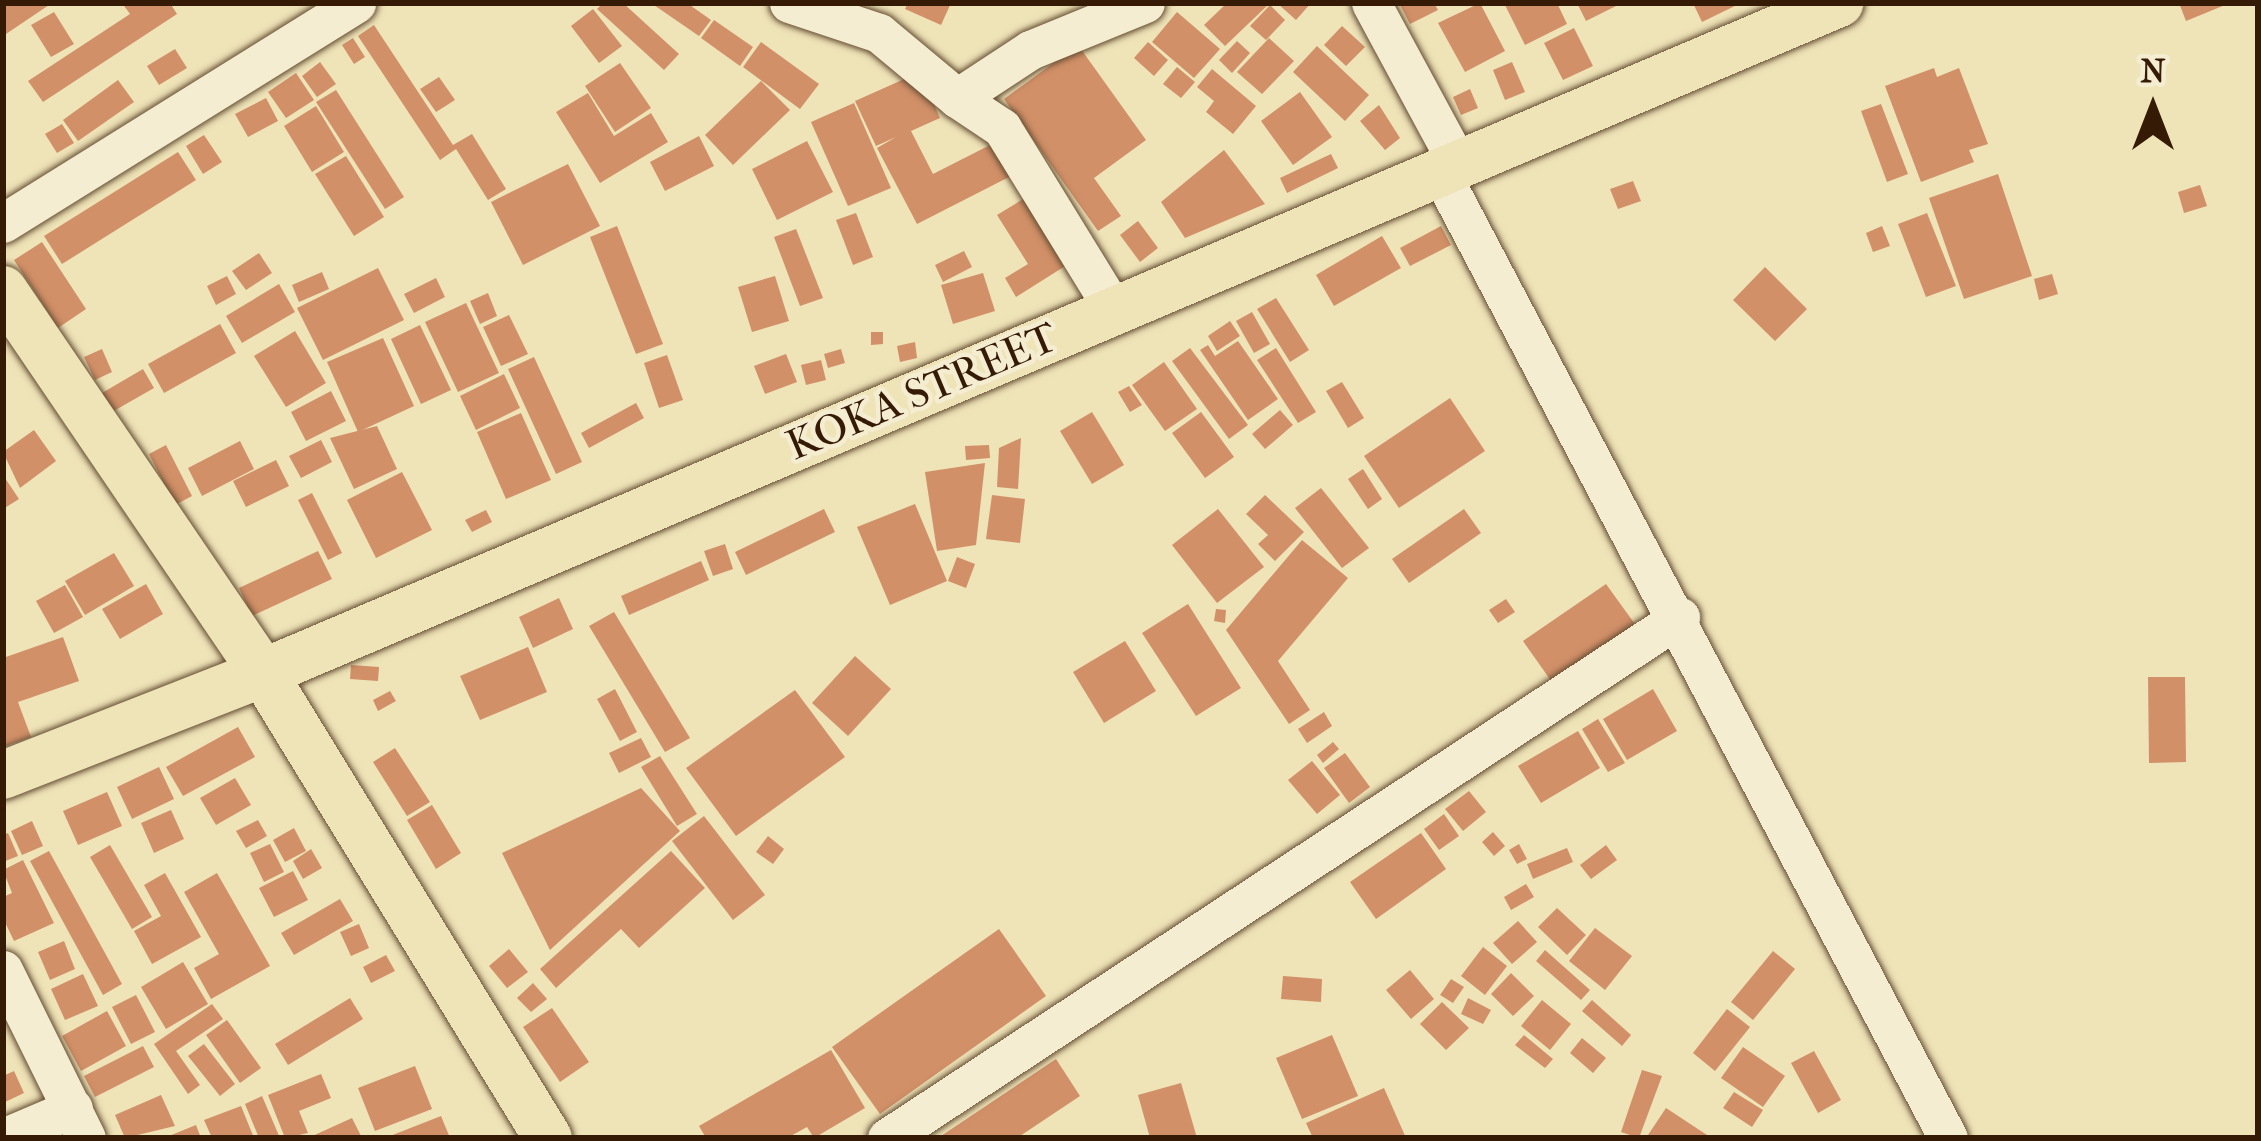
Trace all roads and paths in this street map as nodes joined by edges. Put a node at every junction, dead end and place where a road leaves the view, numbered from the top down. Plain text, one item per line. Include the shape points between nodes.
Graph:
1 (356, 3) edge
2 (790, 3) edge
3 (1145, 3) edge
4 (1371, 3) edge
5 (1839, 3) edge
6 (957, 98) junction
7 (1449, 168) junction
8 (3, 223) edge
9 (3, 290) edge
10 (1114, 310) junction
11 (1680, 617) junction
12 (263, 674) junction
13 (3, 776) edge
14 (3, 970) edge
15 (79, 1123) edge
16 (1929, 1132) edge
17 (3, 1138) edge
18 (548, 1138) edge
19 (887, 1138) edge

1 - 8 street
2 - 6 street via 879,33
3 - 6 street via 1030,50
4 - 7 street
5 - 7 main road, KOKA STREET
6 - 10 street via 1003,128
7 - 10 main road, KOKA STREET
7 - 11 street
9 - 12 main road
10 - 12 main road, KOKA STREET
11 - 16 street
11 - 19 street
12 - 13 main road, KOKA STREET
12 - 18 main road
14 - 15 street
15 - 17 street

